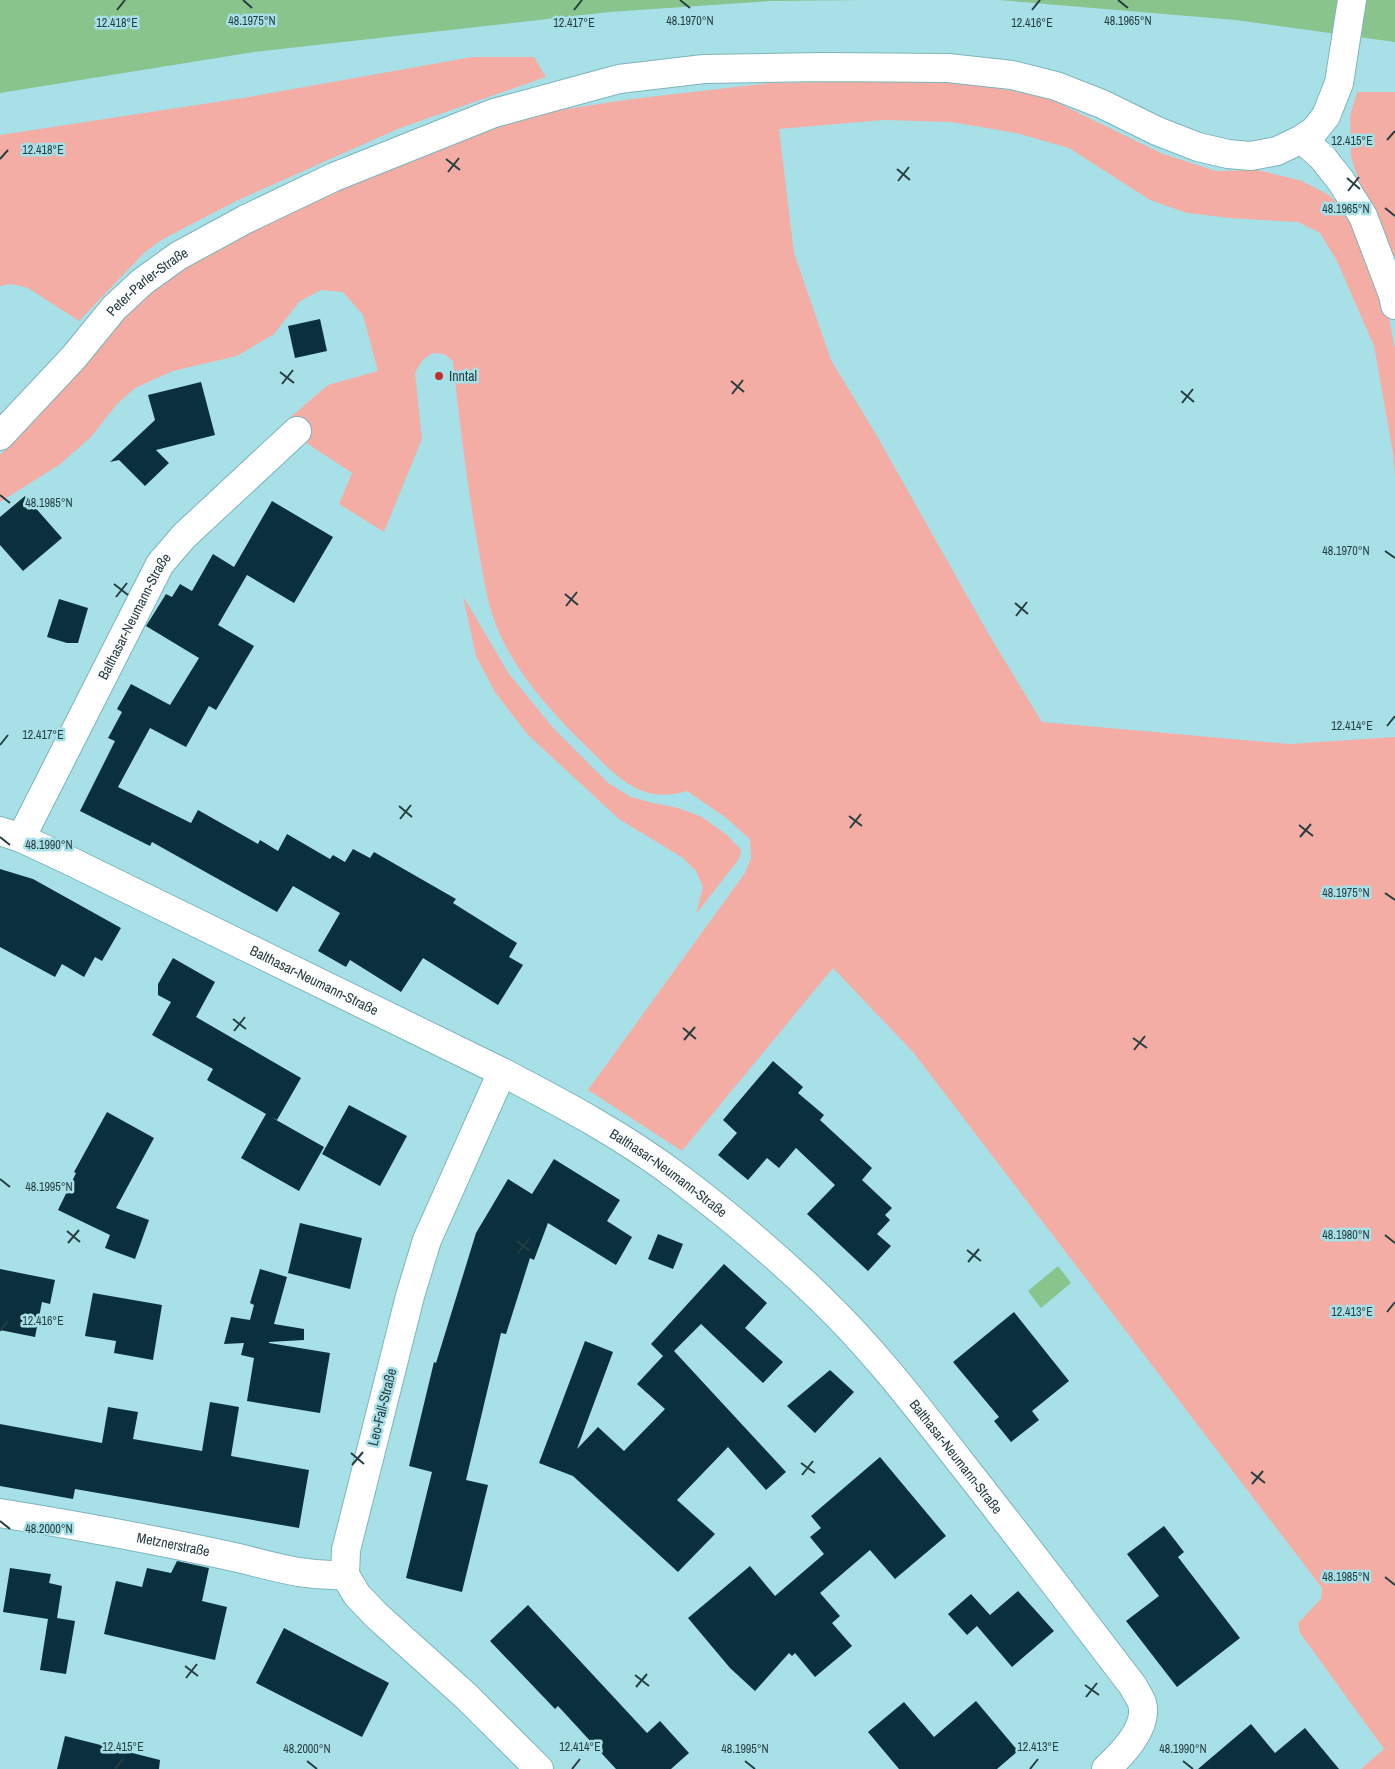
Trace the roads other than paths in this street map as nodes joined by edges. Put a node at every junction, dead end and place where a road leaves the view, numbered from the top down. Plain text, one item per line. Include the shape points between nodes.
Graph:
1 (1352, 0) edge
2 (1302, 139) junction
3 (1395, 305) edge
4 (297, 431) dead end
5 (0, 436) edge
6 (10, 835) edge
7 (502, 1072) junction
8 (0, 1513) edge
9 (345, 1575) junction
10 (539, 1769) edge
11 (1106, 1769) edge

1 - 2 street, Peter-Parler-Straße via 1339,83 1326,116 1314,131
2 - 3 street via 1329,166 1363,216
2 - 5 street, Peter-Parler-Straße via 1277,151 1251,156 1228,154 1198,147 1056,86 1012,75 948,68 704,69 619,80 494,113 334,177 178,256 142,282 114,308 74,357
4 - 6 street, Balthasar-Neumann-Straße via 184,536 160,564
6 - 7 street, Balthasar-Neumann-Straße
7 - 9 street, Leo-Fall-Straße via 427,1240 346,1550
7 - 11 street, Balthasar-Neumann-Straße via 575,1111 678,1177 770,1253 864,1344 1030,1550 1133,1686 1142,1704 1141,1719 1124,1752
8 - 9 street, Metznerstraße via 227,1555 301,1574
9 - 10 street via 357,1595 376,1615 467,1697

